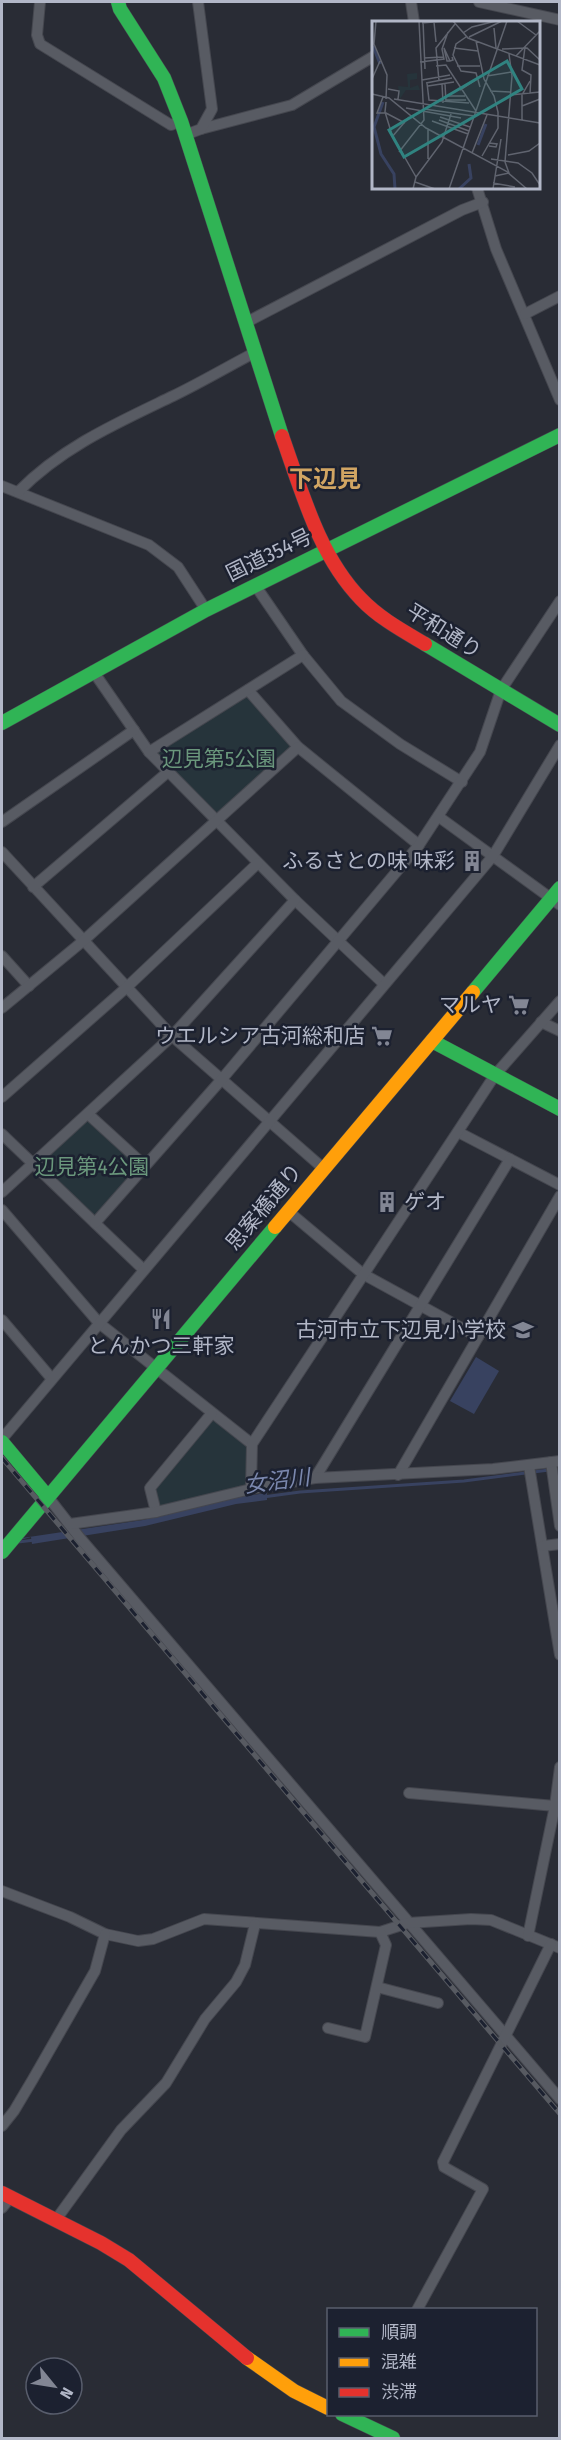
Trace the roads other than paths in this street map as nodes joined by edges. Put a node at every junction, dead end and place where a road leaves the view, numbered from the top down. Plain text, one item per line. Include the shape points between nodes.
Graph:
1 (40, 2) edge
2 (118, 2) edge
3 (198, 2) edge
4 (411, 2) edge
5 (479, 2) edge
6 (560, 20) edge
7 (414, 21) edge
8 (372, 57) edge
9 (181, 121) junction
10 (201, 129) junction
11 (185, 135) junction
12 (477, 189) edge
13 (483, 202) junction
14 (560, 296) edge
15 (525, 314) junction
16 (245, 323) junction
17 (254, 353) junction
18 (560, 400) edge
19 (558, 440) edge
20 (2, 486) edge
21 (18, 492) junction
22 (327, 550) junction
23 (255, 585) junction
24 (560, 602) edge
25 (206, 610) junction
26 (303, 655) junction
27 (93, 671) junction
28 (248, 690) junction
29 (501, 690) junction
30 (2, 723) edge
31 (560, 725) edge
32 (134, 730) junction
33 (560, 745) edge
34 (298, 747) junction
35 (149, 752) junction
36 (169, 771) junction
37 (462, 782) junction
38 (439, 817) junction
39 (217, 820) junction
40 (2, 822) edge
41 (419, 845) junction
42 (2, 852) edge
43 (493, 856) junction
44 (258, 863) junction
45 (33, 886) junction
46 (557, 897) edge
47 (295, 900) junction
48 (83, 941) junction
49 (337, 942) junction
50 (2, 956) edge
51 (384, 984) junction
52 (28, 986) junction
53 (127, 987) junction
54 (560, 1001) edge
55 (2, 1008) edge
56 (541, 1022) junction
57 (560, 1031) edge
58 (172, 1036) junction
59 (432, 1041) junction
60 (495, 1075) junction
61 (222, 1079) junction
62 (2, 1097) edge
63 (560, 1108) edge
64 (88, 1114) junction
65 (269, 1122) junction
66 (458, 1132) junction
67 (2, 1134) edge
68 (510, 1159) junction
69 (33, 1164) junction
70 (145, 1166) junction
71 (324, 1169) junction
72 (560, 1185) edge
73 (2, 1191) edge
74 (560, 1196) edge
75 (2, 1210) edge
76 (288, 1211) junction
77 (95, 1223) junction
78 (144, 1270) junction
79 (363, 1274) junction
80 (420, 1305) junction
81 (2, 1320) edge
82 (99, 1323) junction
83 (478, 1337) junction
84 (156, 1368) junction
85 (52, 1379) junction
86 (212, 1413) junction
87 (2, 1440) edge
88 (252, 1444) junction
89 (556, 1462) edge
90 (530, 1466) junction
91 (398, 1475) junction
92 (315, 1478) junction
93 (251, 1489) junction
94 (48, 1497) junction
95 (156, 1512) junction
96 (560, 1526) edge
97 (74, 1531) junction
98 (11, 1536) edge
99 (560, 1545) edge
100 (543, 1546) junction
101 (2, 1552) edge
102 (560, 1655) edge
103 (560, 1767) edge
104 (409, 1793) dead end
105 (557, 1808) edge
106 (2, 1891) edge
107 (408, 1923) junction
108 (255, 1924) junction
109 (380, 1932) junction
110 (105, 1934) junction
111 (528, 1936) junction
112 (555, 1946) edge
113 (376, 1987) junction
114 (438, 2003) dead end
115 (328, 2028) dead end
116 (505, 2036) junction
117 (560, 2099) edge
118 (2, 2126) edge
119 (4, 2199) edge
120 (56, 2221) junction
121 (418, 2308) edge
122 (327, 2408) edge
123 (348, 2416) edge
124 (372, 2435) edge
125 (393, 2439) edge

1 - 9 street via 40,44 171,125
2 - 9 main road, 平和通り via 164,78
3 - 10 street via 212,109
4 - 7 street
5 - 6 street
8 - 10 street via 292,105
9 - 11 main road, 平和通り
10 - 11 street
11 - 16 main road, 平和通り
12 - 13 street
13 - 15 street via 496,249
13 - 16 street
14 - 15 street
15 - 18 street
16 - 17 main road, 平和通り
17 - 21 street via 77,444
17 - 22 main road, 平和通り via 308,510
19 - 22 main road, 国道354号
20 - 21 street
21 - 25 street via 149,545 178,567
22 - 23 main road, 国道354号
22 - 29 main road, 平和通り via 361,598 392,624
23 - 25 main road, 国道354号
23 - 26 street
24 - 29 street
25 - 27 main road, 国道354号
26 - 28 street
26 - 37 street via 341,701
27 - 30 main road, 国道354号
27 - 32 street
28 - 34 street
28 - 35 street
29 - 31 main road, 平和通り
29 - 37 street via 480,752
32 - 35 street
32 - 40 street
33 - 43 street
34 - 39 street
34 - 41 street
35 - 36 street
36 - 39 street
36 - 45 street
37 - 38 street
38 - 41 street
38 - 43 street
39 - 44 street
39 - 48 street
41 - 49 street
42 - 45 street
43 - 46 street
43 - 51 street
44 - 47 street
44 - 53 street
45 - 48 street
46 - 59 main road, 思案橋通り
47 - 49 street
47 - 58 street
48 - 52 street
48 - 53 street
49 - 51 street
49 - 61 street
50 - 52 street
51 - 65 street
52 - 55 street
53 - 58 street
53 - 62 street
54 - 56 street
56 - 57 street
56 - 60 street
58 - 61 street
58 - 64 street
59 - 60 main road
59 - 71 main road, 思案橋通り
60 - 63 main road
60 - 66 street
61 - 65 street
61 - 70 street
64 - 69 street
64 - 70 street
65 - 71 street
65 - 78 street
66 - 68 street
66 - 79 street
67 - 69 street
68 - 72 street
68 - 80 street
69 - 73 street
69 - 77 street
70 - 77 street
71 - 76 main road, 思案橋通り
74 - 83 street
75 - 82 street
76 - 79 street
76 - 84 main road, 思案橋通り
77 - 78 street
78 - 82 street
79 - 80 street
79 - 88 street
80 - 83 street
80 - 92 street
81 - 85 street
82 - 84 street
82 - 85 street
83 - 91 street
84 - 86 street
84 - 94 main road, 思案橋通り
85 - 87 street
86 - 88 street
86 - 95 street via 150,1488
87 - 94 main road
88 - 93 street
89 - 90 street
89 - 96 street
90 - 91 street
90 - 100 street
91 - 92 street
92 - 93 street
93 - 95 street
94 - 97 street
94 - 98 main road, 思案橋通り
95 - 97 street
97 - 107 street
98 - 101 main road, 思案橋通り
99 - 100 street
100 - 102 street
103 - 105 street
104 - 105 street
105 - 111 street
106 - 110 street
107 - 109 street
107 - 111 street via 491,1920
107 - 116 street
108 - 109 street
108 - 110 street via 204,1919 138,1941
108 - 120 street via 245,1965 236,1982 205,2019 166,2083 121,2130
109 - 113 street via 386,1945
110 - 118 street via 95,1971
111 - 112 street
112 - 116 street
113 - 114 street
113 - 115 street via 365,2037
116 - 117 street
116 - 121 street via 443,2162 444,2167 483,2189
119 - 120 main road
120 - 122 main road via 129,2260 240,2353 294,2391
123 - 124 main road
124 - 125 main road

